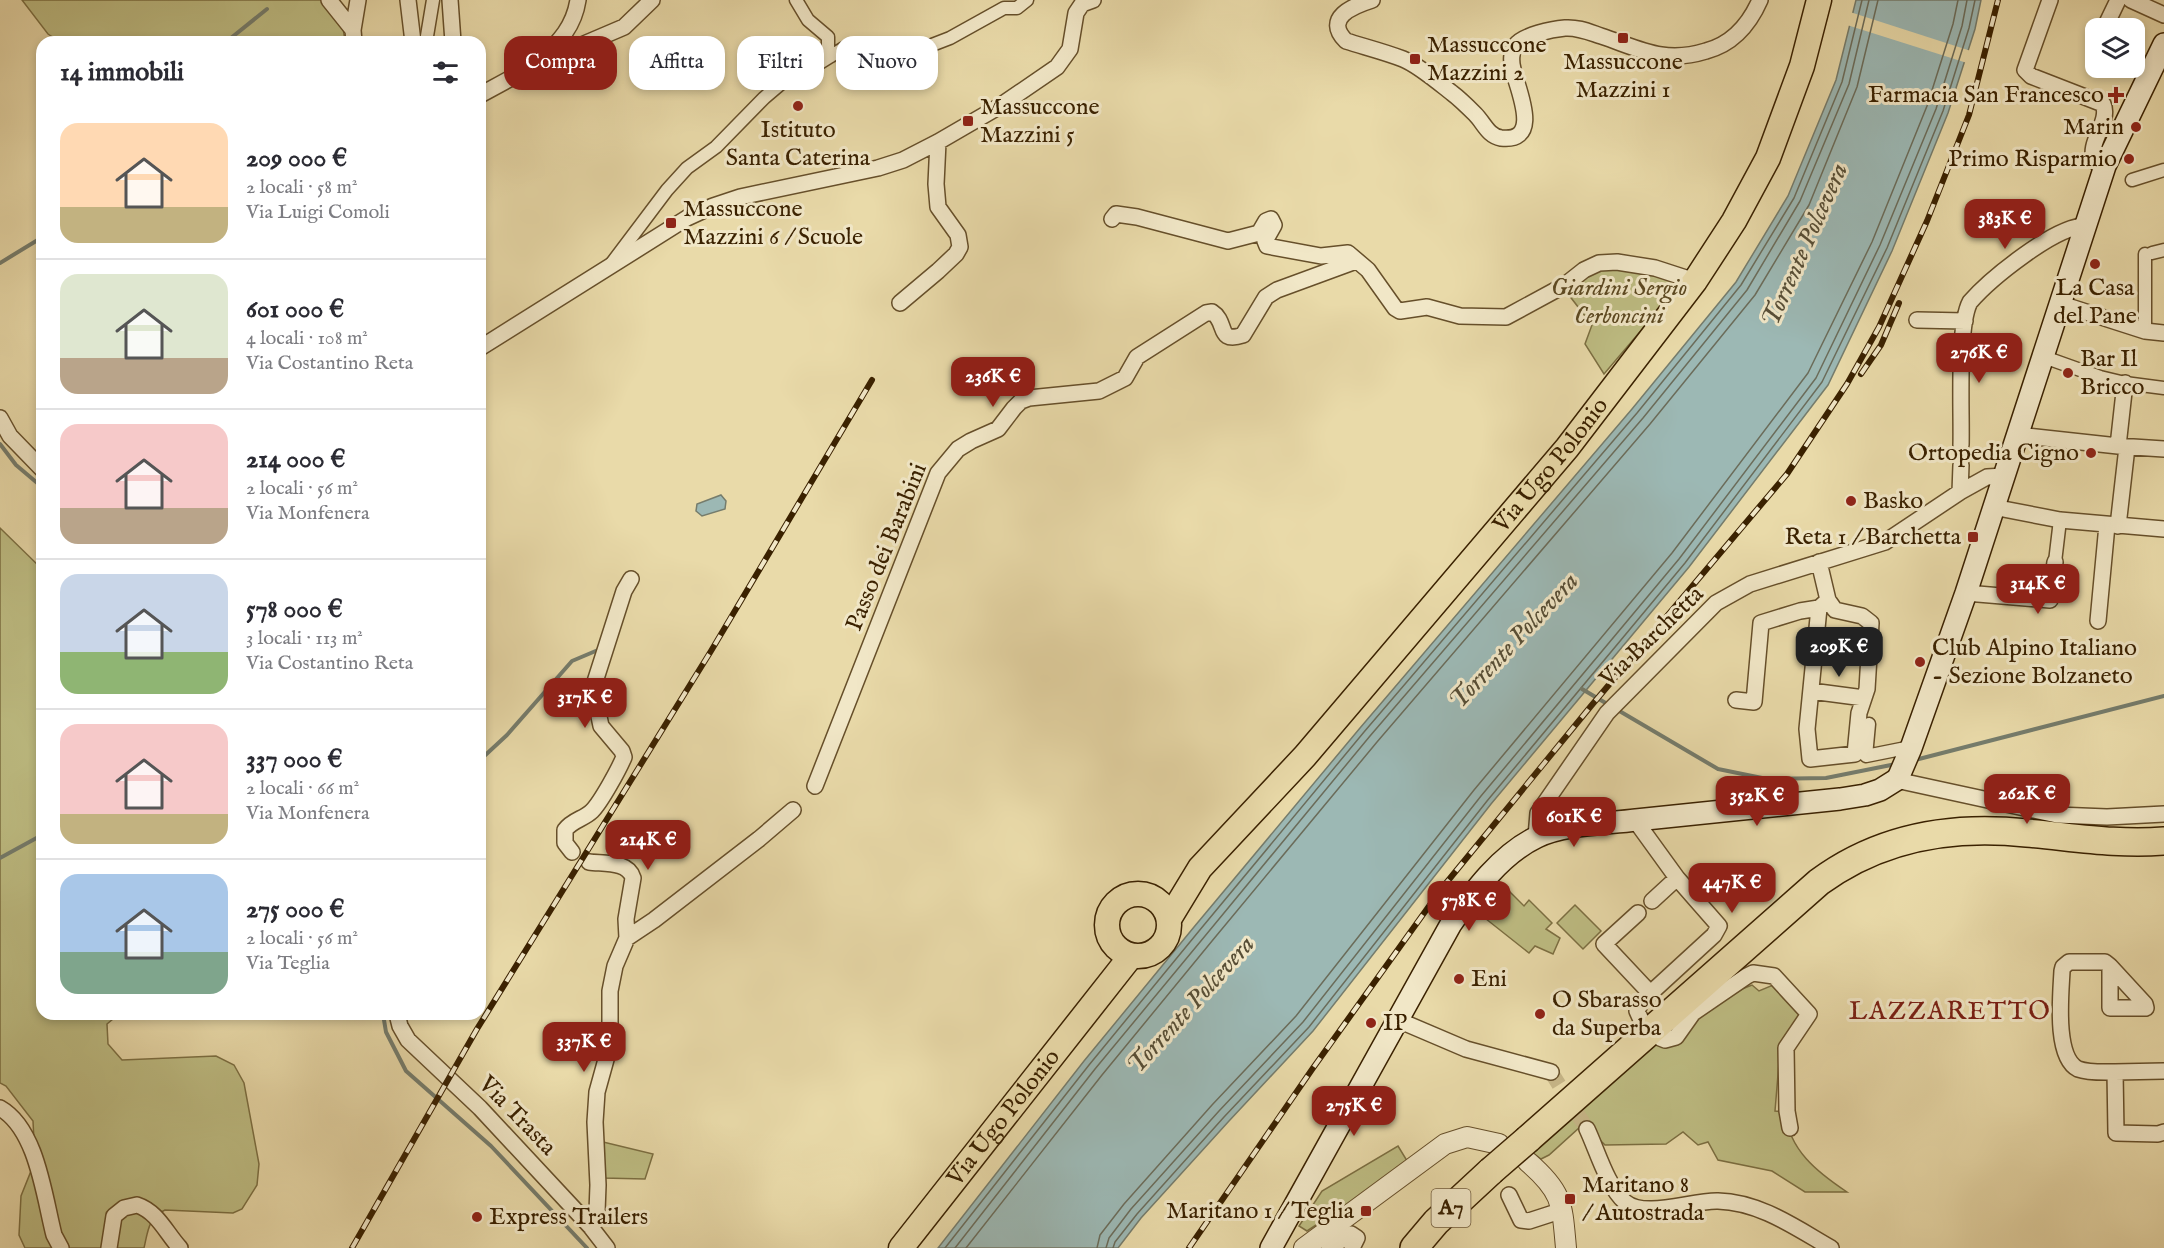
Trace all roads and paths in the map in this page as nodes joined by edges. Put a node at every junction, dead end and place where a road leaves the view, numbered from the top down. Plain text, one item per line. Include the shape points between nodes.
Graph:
1 (329, 0) edge
2 (358, 0) edge
3 (408, 0) edge
4 (433, 0) edge
5 (450, 0) edge
6 (578, 0) edge
7 (652, 0) edge
8 (796, 0) edge
9 (1027, 0) edge
10 (1093, 0) edge
11 (1372, 0) edge
12 (1760, 0) edge
13 (2050, 0) edge
14 (2118, 0) edge
15 (2131, 0) edge
16 (1817, 4) edge
17 (2164, 15) edge
18 (2109, 18) edge
19 (354, 36) edge
20 (412, 36) edge
21 (427, 36) edge
22 (453, 36) edge
23 (563, 36) edge
24 (603, 36) edge
25 (2164, 44) edge
26 (831, 56) junction
27 (2159, 67) edge
28 (504, 82) edge
29 (486, 92) edge
30 (938, 142) junction
31 (1768, 158) junction
32 (2105, 166) junction
33 (2164, 170) edge
34 (2132, 180) dead end
35 (1732, 202) dead end
36 (1112, 219) dead end
37 (2085, 226) junction
38 (2154, 252) edge
39 (1356, 261) junction
40 (608, 268) junction
41 (1695, 281) junction
42 (900, 303) dead end
43 (2061, 304) junction
44 (1917, 320) dead end
45 (1965, 321) junction
46 (2145, 331) junction
47 (2164, 333) edge
48 (486, 344) edge
49 (2044, 357) junction
50 (2125, 383) junction
51 (2164, 388) edge
52 (0, 418) edge
53 (2017, 435) junction
54 (1961, 445) dead end
55 (2123, 446) junction
56 (2164, 449) edge
57 (36, 462) edge
58 (1960, 465) dead end
59 (2004, 476) junction
60 (1960, 492) junction
61 (1993, 507) junction
62 (2060, 520) junction
63 (2113, 525) junction
64 (2164, 529) edge
65 (1819, 562) junction
66 (2055, 562) joint
67 (631, 579) dead end
68 (1966, 593) junction
69 (1823, 604) junction
70 (2098, 621) dead end
71 (1810, 691) junction
72 (1864, 698) junction
73 (1736, 700) dead end
74 (1869, 724) dead end
75 (1911, 747) junction
76 (1897, 778) junction
77 (815, 786) dead end
78 (793, 810) dead end
79 (2164, 814) edge
80 (1635, 820) junction
81 (1536, 837) junction
82 (2164, 841) edge
83 (572, 852) dead end
84 (590, 862) dead end
85 (1200, 868) junction
86 (1677, 878) junction
87 (1150, 895) junction
88 (1652, 901) dead end
89 (1638, 913) dead end
90 (1169, 919) junction
91 (627, 938) junction
92 (1122, 951) junction
93 (2110, 966) dead end
94 (1650, 993) junction
95 (398, 1020) edge
96 (1398, 1020) junction
97 (1642, 1022) dead end
98 (1660, 1038) dead end
99 (1551, 1071) tunnel mouth
100 (2164, 1071) edge
101 (2115, 1072) junction
102 (0, 1108) edge
103 (1790, 1128) dead end
104 (1587, 1129) tunnel mouth
105 (2164, 1132) edge
106 (1499, 1144) dead end
107 (1528, 1150) junction
108 (1509, 1195) dead end
109 (1563, 1210) junction
110 (590, 1226) junction
111 (1274, 1242) edge
112 (1314, 1247) edge
113 (61, 1248) edge
114 (109, 1248) edge
115 (180, 1248) edge
116 (607, 1248) edge
117 (901, 1248) edge
118 (1352, 1248) edge
119 (1414, 1248) edge
120 (1566, 1248) edge
121 (1831, 1248) edge

1 - 19 street
2 - 19 street
3 - 20 street
4 - 21 street
5 - 22 street
6 - 23 street via 569,30
7 - 24 street via 624,27
8 - 26 street via 808,20 828,37
9 - 26 street via 1017,8 1004,8 919,50 885,53 844,48
10 - 30 street via 1082,4 1076,13 1070,49 1057,67
11 - 12 street via 1342,14 1342,37 1405,60 1453,93 1491,134 1508,138 1519,134 1524,125 1525,109 1512,62 1515,47 1524,39 1567,28 1582,29 1659,56 1680,57 1718,48 1736,36
13 - 32 street via 2025,70 2031,76 2103,104 2105,112 2093,155 2095,162
14 - 18 street
15 - 17 street
16 - 31 main road, Via Ugo Polonio via 1802,66
25 - 27 main road
26 - 40 street via 791,75 716,147 687,168
27 - 32 main road via 2116,139
28 - 29 street
30 - 40 street via 878,168 713,206
30 - 42 street via 938,207 958,235 960,247 956,255
31 - 35 street via 1755,158
31 - 41 main road, Via Ugo Polonio
32 - 37 main road
33 - 34 street
36 - 39 street via 1116,214 1137,217 1228,241 1259,233 1266,221 1272,219 1274,225 1265,241 1269,247 1321,256 1348,253
37 - 43 main road
37 - 45 street via 2068,229 2028,251 1974,297 1967,307
38 - 46 street
39 - 41 street via 1368,270 1400,311 1427,307 1460,316 1506,317 1599,263 1655,268
39 - 77 street, Passo dei Barabini via 1266,297 1243,335 1228,337 1218,315 1206,313 1137,357 1125,378 1099,391 1021,401 998,429 952,454 938,473
40 - 48 street
41 - 85 main road, Via Ugo Polonio via 1567,448 1305,756
43 - 46 street
43 - 49 main road
44 - 45 street
45 - 54 street
46 - 47 street
49 - 50 street
49 - 53 main road
50 - 51 street
50 - 55 street
52 - 57 street via 10,436
53 - 55 street
53 - 59 main road
55 - 56 street
55 - 63 street via 2121,519
58 - 60 street
59 - 60 street, Via Barchetta via 1987,477
59 - 61 main road
60 - 65 street, Via Barchetta via 1885,542
61 - 62 street
61 - 68 main road
62 - 63 street
62 - 66 street
63 - 64 street
63 - 70 street
65 - 69 street
65 - 81 street, Via Barchetta via 1750,584 1716,603 1607,713 1538,813
66 - 68 street via 2050,600
67 - 83 street via 593,688 601,726 622,751 623,760 596,806 565,830 565,843
68 - 75 main road
69 - 71 street
69 - 72 street via 1862,616 1871,623
69 - 73 street via 1761,623 1754,702
71 - 72 street
71 - 72 street via 1810,759 1855,754
74 - 75 street via 1866,756
75 - 76 main road
76 - 79 street via 2057,815
76 - 80 main road via 1880,790 1848,798
78 - 91 street
80 - 81 main road via 1576,827
80 - 86 street
81 - 96 main road via 1491,873 1467,901
82 - 107 highway, A7 via 1965,832 1911,838 1858,857 1819,882
84 - 91 street via 621,866 632,874
85 - 87 main road, Via Ugo Polonio
85 - 90 main road, Via Ugo Polonio
86 - 88 street
86 - 94 street via 1719,926
87 - 90 main road via 1166,909
87 - 92 main road, Via Ugo Polonio via 1130,894 1120,899 1108,915 1108,936
89 - 94 street via 1604,944
90 - 92 main road, Via Ugo Polonio via 1167,940 1152,954 1142,957
91 - 110 street via 615,966 609,1004 610,1045 597,1092 597,1212
92 - 117 main road, Via Ugo Polonio via 1107,987
93 - 101 street via 2072,961 2063,967 2061,1032 2074,1066 2080,1070
94 - 97 street via 1638,1006
95 - 110 street, Via Trasta via 408,1040 480,1108
96 - 99 street via 1466,1049
96 - 111 main road
98 - 103 street via 1676,1037 1693,1013 1747,976 1774,976 1809,1014 1786,1048
100 - 101 street
101 - 105 street via 2116,1133
102 - 113 street via 19,1124 32,1146 54,1235
104 - 121 street via 1613,1187 1638,1210 1717,1201 1743,1204 1765,1211
106 - 112 street via 1467,1137 1445,1144
107 - 109 street via 1556,1191
107 - 119 highway, A7, bridge via 1491,1171
108 - 109 street via 1521,1220
109 - 120 street
110 - 116 street, Via Trasta
111 - 112 street
112 - 118 street via 1351,1234 1357,1238
114 - 115 street via 114,1216 137,1205 154,1215

